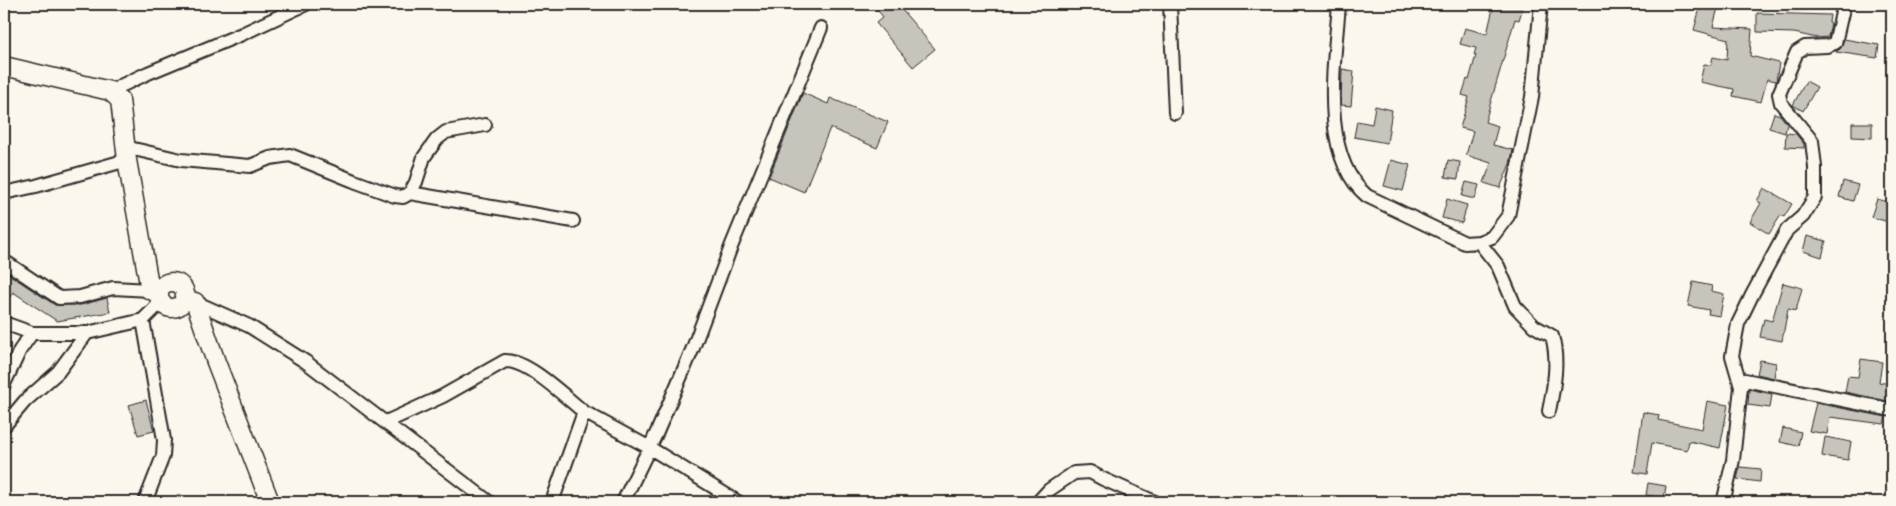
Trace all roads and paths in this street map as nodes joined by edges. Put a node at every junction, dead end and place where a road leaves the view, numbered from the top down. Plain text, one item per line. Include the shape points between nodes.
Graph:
1 (306, 4) edge
2 (1170, 4) edge
3 (1339, 4) edge
4 (1541, 4) edge
5 (1844, 4) edge
6 (821, 28) dead end
7 (4, 66) edge
8 (110, 91) junction
9 (1175, 113) dead end
10 (485, 125) dead end
11 (126, 154) junction
12 (4, 193) edge
13 (410, 193) junction
14 (573, 221) dead end
15 (1479, 242) junction
16 (4, 261) edge
17 (157, 295) junction
18 (190, 301) junction
19 (143, 320) junction
20 (4, 323) edge
21 (32, 333) junction
22 (87, 334) junction
23 (4, 384) edge
24 (1741, 387) junction
25 (1892, 410) edge
26 (1549, 411) dead end
27 (584, 412) junction
28 (386, 422) junction
29 (4, 426) edge
30 (650, 448) junction
31 (145, 502) edge
32 (270, 502) edge
33 (489, 502) edge
34 (552, 502) edge
35 (623, 502) edge
36 (738, 502) edge
37 (1038, 502) edge
38 (1155, 502) edge
39 (1726, 502) edge

1 - 8 street
2 - 9 street
3 - 15 street via 1332,89 1338,150 1356,187 1367,196 1465,243
4 - 15 street via 1532,97 1508,216 1492,237
5 - 24 street via 1835,42 1827,46 1805,47 1797,52 1779,94 1781,103 1812,141 1815,196 1803,216 1788,230 1738,324 1732,356
6 - 30 street
7 - 8 street
8 - 11 street via 120,100
10 - 13 street via 446,132 437,139 424,157
11 - 12 street via 36,186
11 - 13 street via 250,166 290,155 396,196
11 - 17 street
13 - 14 street
15 - 26 street via 1498,266 1515,306 1534,326 1552,336 1554,382
16 - 17 street via 59,298 80,297 113,288
17 - 18 street via 167,283 175,282 185,290
17 - 19 street
18 - 28 street via 249,326 306,362
18 - 32 street
19 - 22 street
19 - 31 street via 164,440 162,456
20 - 21 street
21 - 22 street
21 - 23 street
22 - 29 street via 58,372 25,401
24 - 25 street via 1745,380
24 - 39 street
27 - 28 street via 527,367 513,360 505,361 444,396
27 - 30 street
27 - 34 street
28 - 33 street
30 - 35 street
30 - 36 street
37 - 38 street via 1074,473 1090,472

